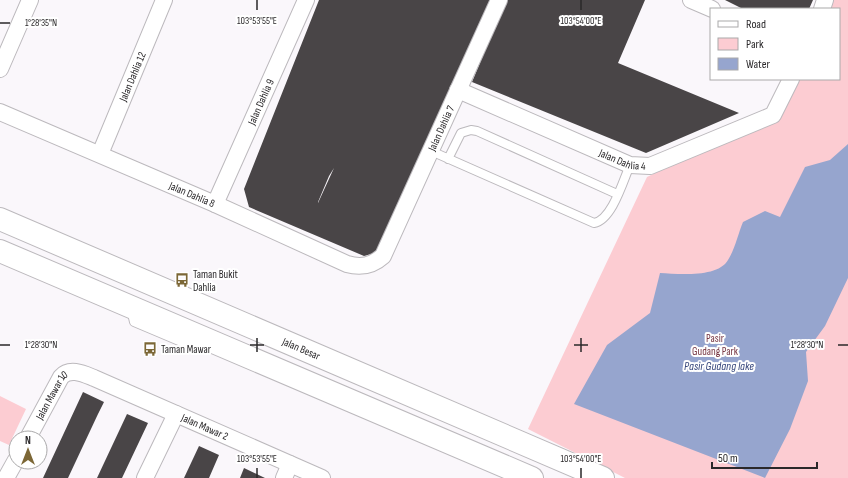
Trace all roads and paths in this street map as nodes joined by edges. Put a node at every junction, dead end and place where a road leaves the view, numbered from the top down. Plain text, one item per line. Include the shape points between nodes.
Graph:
1 (30, 0) edge
2 (164, 0) edge
3 (306, 0) edge
4 (499, 0) edge
5 (691, 0) edge
6 (710, 8) edge
7 (0, 69) edge
8 (791, 80) edge
9 (458, 90) junction
10 (0, 112) edge
11 (431, 151) junction
12 (100, 154) junction
13 (448, 159) junction
14 (630, 165) junction
15 (617, 194) junction
16 (215, 204) junction
17 (0, 219) edge
18 (0, 251) edge
19 (382, 256) joint
20 (88, 376) joint
21 (176, 414) junction
22 (32, 430) edge
23 (287, 471) edge
24 (146, 478) edge
25 (322, 478) edge
26 (532, 478) edge
27 (603, 478) edge

1 - 7 street
2 - 12 street, Jalan Dahlia 12
3 - 16 street, Jalan Dahlia 9
4 - 9 street, Jalan Dahlia 7
5 - 6 street
8 - 14 street, Jalan Dahlia 4 via 777,109 769,117 654,165
9 - 11 street, Jalan Dahlia 7
9 - 14 street, Jalan Dahlia 4
10 - 12 street, Jalan Dahlia 8
11 - 13 lane
11 - 19 street, Jalan Dahlia 7
12 - 16 street, Jalan Dahlia 8
13 - 15 lane via 594,223 604,219
13 - 15 lane via 461,133 471,130
14 - 15 lane
16 - 19 street, Jalan Dahlia 8 via 347,264 365,266
17 - 27 main road, Jalan Besar
18 - 26 main road
20 - 21 street, Jalan Mawar 2
20 - 22 street, Jalan Mawar 10 via 73,372 64,374
21 - 23 street, Jalan Mawar 2
21 - 24 street
23 - 25 street, Jalan Mawar 2

